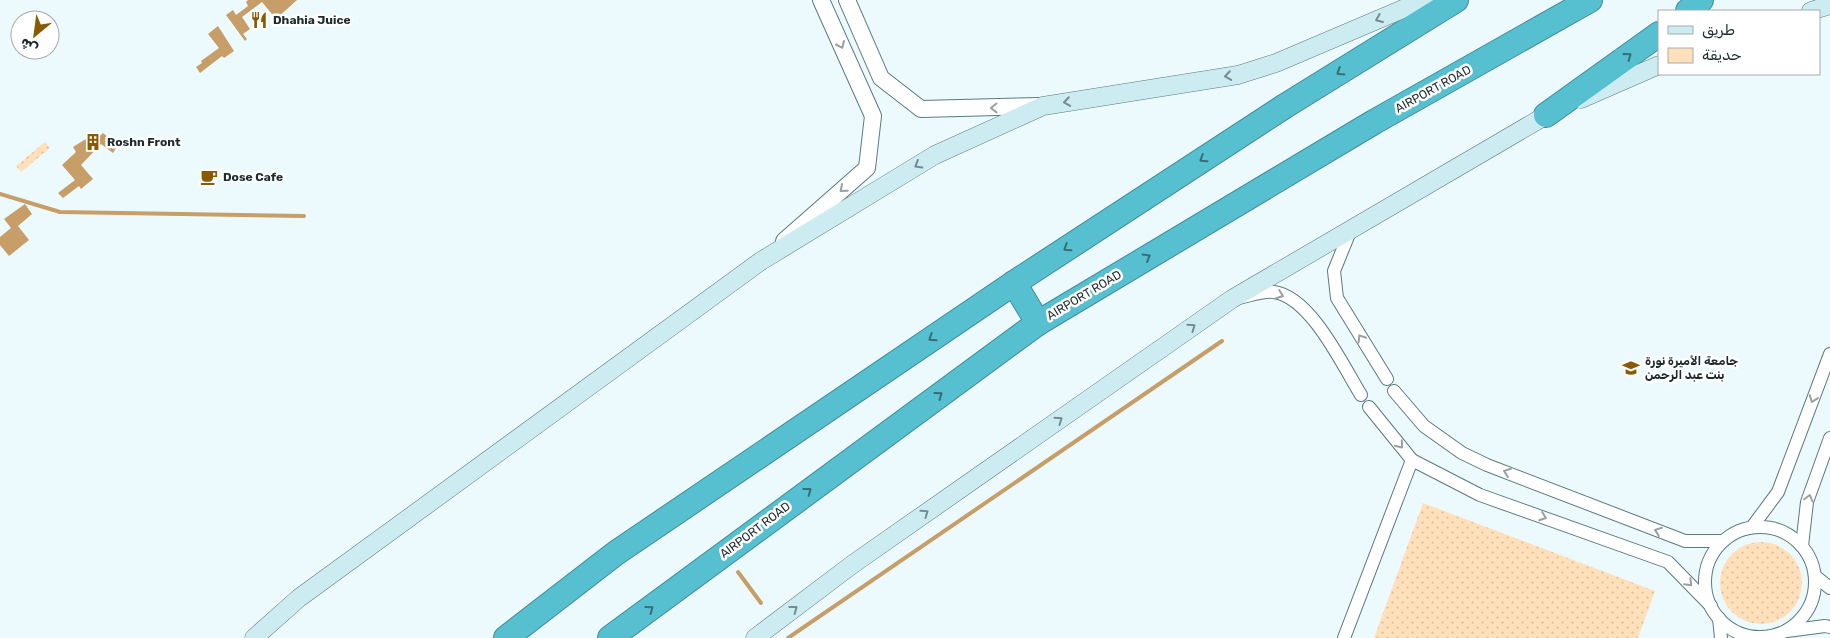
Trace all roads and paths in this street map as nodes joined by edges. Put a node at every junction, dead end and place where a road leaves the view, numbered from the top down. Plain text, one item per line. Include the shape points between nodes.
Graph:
1 (821, 0) edge
2 (847, 0) edge
3 (1424, 0) edge
4 (1456, 0) edge
5 (1590, 0) edge
6 (1701, 0) edge
7 (1830, 5) edge
8 (1689, 10) edge
9 (1814, 10) edge
10 (1658, 35) edge
11 (1658, 65) edge
12 (1043, 106) junction
13 (1546, 115) junction
14 (1351, 229) junction
15 (761, 261) junction
16 (1014, 283) junction
17 (1232, 299) junction
18 (1038, 323) junction
19 (1830, 354) edge
20 (1387, 379) dead end
21 (1394, 391) dead end
22 (1362, 395) dead end
23 (1369, 407) dead end
24 (1830, 438) edge
25 (1412, 460) junction
26 (1752, 527) junction
27 (1723, 541) junction
28 (1802, 546) junction
29 (1815, 576) junction
30 (1830, 588) edge
31 (1711, 606) junction
32 (1719, 618) junction
33 (1830, 627) edge
34 (1782, 632) junction
35 (1767, 637) edge
36 (254, 638) edge
37 (506, 638) edge
38 (610, 638) edge
39 (755, 638) edge
40 (1344, 638) edge
41 (1721, 638) edge

1 -> 15 street via 873,116 867,168
12 -> 2 street via 921,109 881,78
3 -> 12 main road via 1238,75
4 -> 16 highway
18 -> 5 highway, AIRPORT ROAD via 1374,122
6 - 8 highway
7 - 9 main road
13 -> 10 highway
11 - 13 main road
12 -> 15 main road via 934,155
13 - 14 main road
14 - 17 main road
20 -> 14 street via 1337,298 1334,271
15 - 36 main road via 299,598
16 - 18 highway
16 -> 37 highway via 616,553
17 -> 22 street via 1273,292 1293,300 1315,321
39 -> 17 main road via 853,564
38 -> 18 highway, AIRPORT ROAD
19 -> 26 street via 1778,492
27 -> 21 street via 1685,541 1487,465 1462,453 1424,426
23 -> 25 street
28 -> 24 street via 1807,502
25 -> 31 street via 1480,495 1668,562
25 - 40 street
26 - 27 street
26 - 28 street via 1771,528 1788,534
27 - 31 street via 1712,555 1706,572
28 - 29 street via 1811,560
29 - 30 street
29 - 34 street via 1814,594 1808,610 1797,623
31 - 32 street
32 - 35 street via 1733,629
32 - 41 street
33 - 34 street
34 - 35 street

